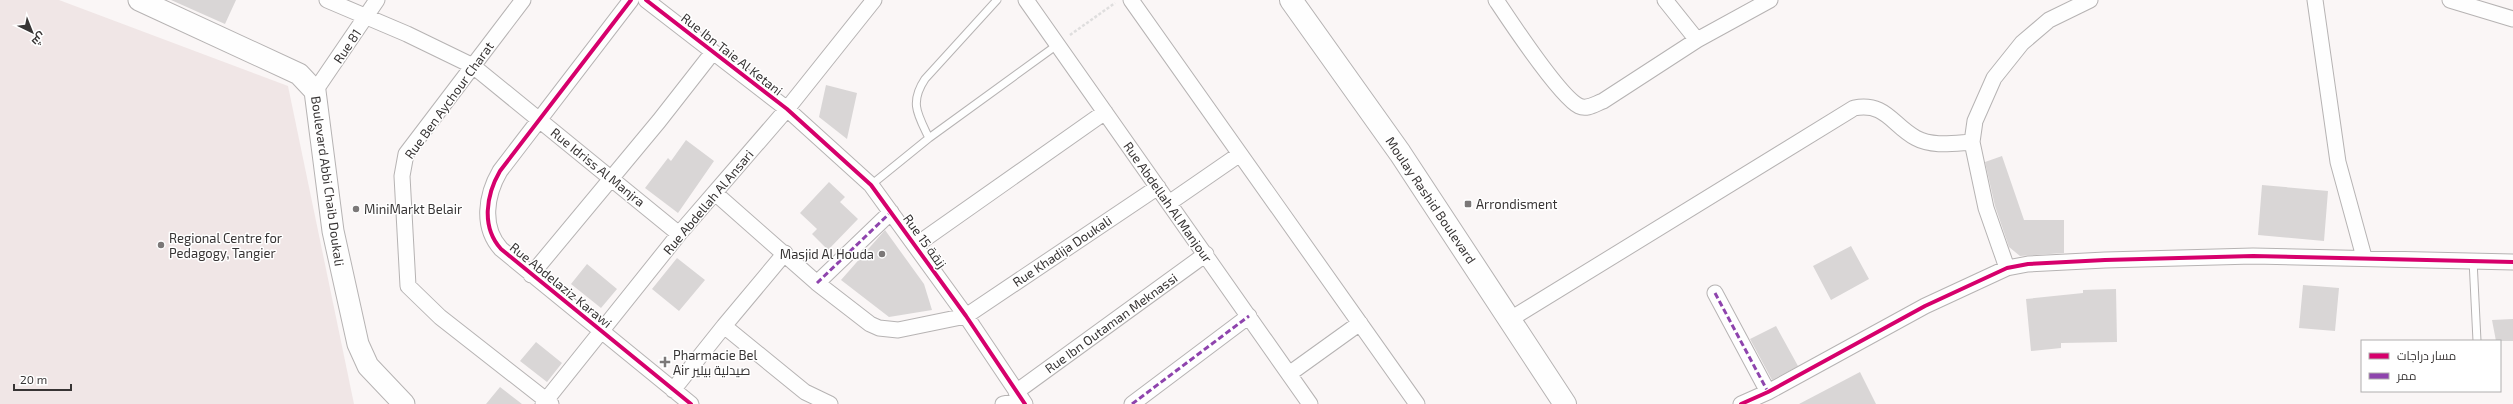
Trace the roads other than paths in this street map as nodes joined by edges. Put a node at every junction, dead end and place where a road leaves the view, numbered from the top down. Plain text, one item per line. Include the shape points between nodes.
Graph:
1 (139, 0) edge
2 (327, 0) edge
3 (377, 0) edge
4 (522, 0) edge
5 (631, 0) edge
6 (646, 0) edge
7 (874, 0) edge
8 (997, 0) edge
9 (1026, 0) edge
10 (1131, 0) edge
11 (1291, 0) edge
12 (1496, 0) edge
13 (1665, 0) edge
14 (1770, 0) edge
15 (2090, 0) edge
16 (2315, 0) edge
17 (2450, 0) edge
18 (366, 16) junction
19 (2513, 18) edge
20 (1697, 40) junction
21 (1057, 45) junction
22 (713, 52) junction
23 (473, 66) junction
24 (315, 90) junction
25 (787, 109) junction
26 (1105, 112) junction
27 (540, 120) junction
28 (929, 138) junction
29 (1972, 142) junction
30 (1240, 154) junction
31 (611, 177) junction
32 (871, 185) junction
33 (1158, 187) junction
34 (715, 193) junction
35 (1169, 203) junction
36 (891, 212) junction
37 (679, 234) junction
38 (916, 245) junction
39 (785, 253) junction
40 (1206, 254) junction
41 (2364, 257) junction
42 (2473, 260) junction
43 (2513, 262) edge
44 (2007, 268) junction
45 (531, 275) junction
46 (817, 283) junction
47 (1715, 293) dead end
48 (966, 316) junction
49 (1249, 316) junction
50 (1509, 320) junction
51 (1360, 324) junction
52 (724, 326) junction
53 (603, 331) junction
54 (2477, 340) edge
55 (1290, 374) junction
56 (673, 390) junction
57 (1768, 392) junction
58 (1021, 399) edge
59 (547, 403) edge
60 (404, 404) edge
61 (691, 404) edge
62 (830, 404) edge
63 (1003, 404) edge
64 (1132, 404) edge
65 (1310, 404) edge
66 (1417, 404) edge
67 (1565, 404) edge
68 (1741, 404) edge

1 - 24 street, Boulevard Abbi Chaib Doukali via 299,74
2 - 18 street, Rue Idriss Al Manjra
3 - 18 street, Rue 81
4 - 23 street, Rue Ben Aychour Charat
5 - 27 street, Rue Abdelaziz Karawi
6 - 22 street, Rue Ibn Taie Al Ketani
7 - 25 street, Rue Abdellah Al Ansari
8 - 28 lane via 925,78 918,89 915,101
9 - 21 street, Rue Abdellah Al Manjour
10 - 30 street
11 - 50 main road, Moulay Rashid Boulevard via 1400,153
12 - 20 street via 1549,74 1570,99 1580,106 1589,107 1603,101
13 - 20 street
14 - 20 street
15 - 29 street via 2036,30 2006,60 1994,78 1975,121
16 - 41 street via 2338,162
17 - 19 street
18 - 23 street, Rue Idriss Al Manjra via 442,49
18 - 24 street, Rue 81
21 - 26 street, Rue Abdellah Al Manjour
21 - 28 lane
22 - 25 street, Rue Ibn Taie Al Ketani
22 - 31 street
23 - 27 street, Rue Idriss Al Manjra
23 - 59 street, Rue Ben Aychour Charat via 420,134 404,161 402,176 406,282 413,293 440,317
24 - 60 street, Boulevard Abbi Chaib Doukali via 333,231 358,344 368,366
25 - 32 street, Rue 15 زنقة
25 - 34 street, Rue Abdellah Al Ansari
26 - 33 street, Rue Abdellah Al Manjour
26 - 38 street
27 - 31 street, Rue Idriss Al Manjra
27 - 45 street, Rue Abdelaziz Karawi via 493,183 488,202 490,229 496,243
28 - 32 lane
29 - 44 street via 1986,208
29 - 50 street via 1930,142 1917,138 1877,109 1868,106 1854,108
30 - 35 street
30 - 51 street
31 - 37 street, Rue Idriss Al Manjra
31 - 45 street
32 - 36 street, Rue 15 زنقة
33 - 35 street, Rue Abdellah Al Manjour
33 - 48 street, Rue Khadija Doukali
34 - 37 street, Rue Abdellah Al Ansari
34 - 39 street
35 - 40 street, Rue Abdellah Al Manjour
36 - 38 street, Rue 15 زنقة
36 - 46 street
37 - 53 street, Rue Abdellah Al Ansari
38 - 48 street, Rue 15 زنقة
39 - 46 street
39 - 52 street
40 - 49 street, Rue Abdellah Al Manjour
40 - 58 street, Rue Ibn Outaman Meknassi
41 - 42 street
41 - 44 street via 2260,256 2105,260 2028,264
42 - 43 street
42 - 54 lane
44 - 57 street via 1925,306
45 - 53 street, Rue Abdelaziz Karawi
46 - 48 street via 870,324 879,328 898,330
47 - 57 street
48 - 58 street, Rue 15 زنقة
49 - 55 street, Rue Abdellah Al Manjour
49 - 64 street
50 - 67 main road, Moulay Rashid Boulevard
51 - 55 street
51 - 66 street
52 - 56 street
52 - 62 street via 805,392
53 - 56 street, Rue Abdelaziz Karawi
53 - 59 street, Rue Abdellah Al Ansari
55 - 65 street, Rue Abdellah Al Manjour
56 - 61 street, Rue Abdelaziz Karawi
57 - 68 street
58 - 63 street

